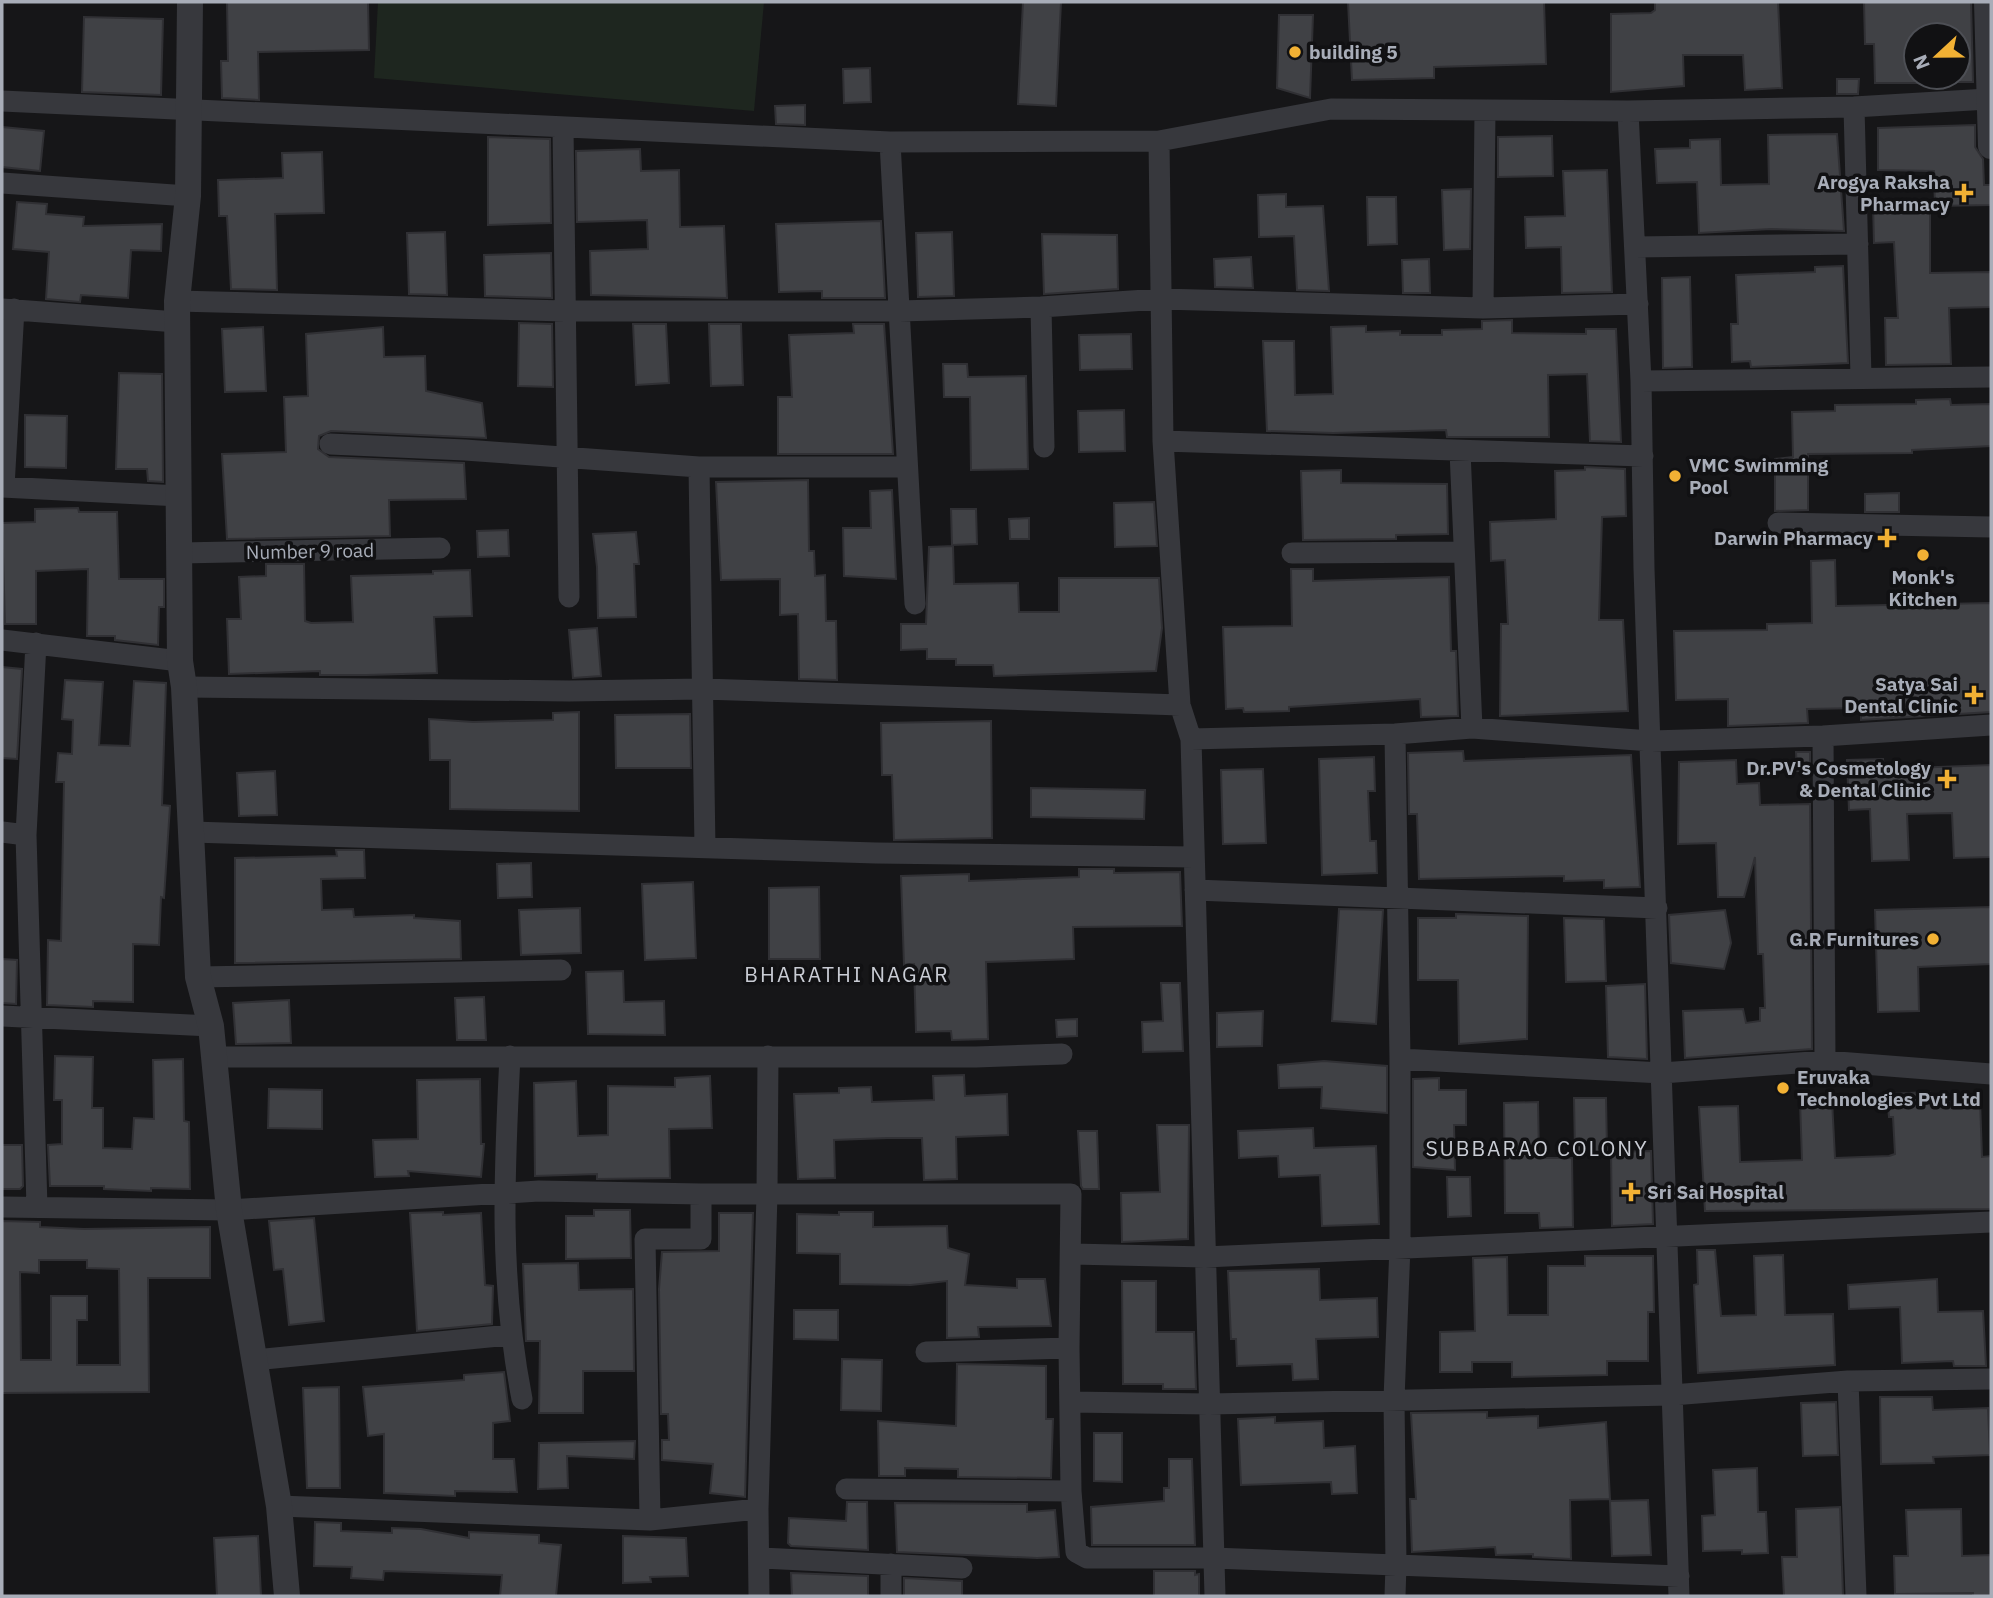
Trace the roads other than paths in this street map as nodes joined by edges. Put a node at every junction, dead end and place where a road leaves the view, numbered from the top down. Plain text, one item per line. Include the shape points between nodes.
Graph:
1 (190, 2) edge
2 (1987, 2) edge
3 (1989, 85) edge
4 (2, 101) edge
5 (1854, 107) junction
6 (187, 110) junction
7 (1485, 110) junction
8 (1628, 111) junction
9 (563, 127) junction
10 (890, 142) junction
11 (1159, 142) junction
12 (1991, 146) edge
13 (2, 183) edge
14 (188, 196) junction
15 (1858, 244) junction
16 (1635, 247) junction
17 (1161, 299) junction
18 (1638, 304) junction
19 (1041, 307) junction
20 (1483, 308) junction
21 (8, 309) edge
22 (177, 311) junction
23 (565, 311) junction
24 (898, 311) junction
25 (1861, 377) junction
26 (1991, 377) edge
27 (1641, 381) junction
28 (1163, 441) junction
29 (330, 444) dead end
30 (1044, 447) dead end
31 (1460, 452) junction
32 (1643, 456) junction
33 (568, 457) junction
34 (699, 467) junction
35 (906, 467) junction
36 (3, 487) edge
37 (180, 496) junction
38 (1778, 523) dead end
39 (1991, 527) edge
40 (440, 548) dead end
41 (1464, 551) junction
42 (180, 553) junction
43 (1292, 553) dead end
44 (569, 597) dead end
45 (915, 604) dead end
46 (2, 640) edge
47 (36, 643) junction
48 (180, 660) junction
49 (184, 687) junction
50 (703, 689) junction
51 (1180, 705) junction
52 (1991, 725) edge
53 (1472, 728) junction
54 (1395, 734) junction
55 (1823, 736) junction
56 (1191, 739) junction
57 (1651, 741) junction
58 (2, 832) edge
59 (192, 832) junction
60 (26, 835) junction
61 (705, 848) junction
62 (1194, 857) junction
63 (1195, 890) junction
64 (1398, 898) junction
65 (1657, 908) junction
66 (561, 970) dead end
67 (198, 977) junction
68 (2, 1016) edge
69 (32, 1017) junction
70 (211, 1026) junction
71 (1062, 1054) dead end
72 (510, 1056) junction
73 (768, 1056) junction
74 (214, 1057) junction
75 (1400, 1059) junction
76 (1825, 1061) junction
77 (1662, 1073) junction
78 (1991, 1074) edge
79 (503, 1192) junction
80 (701, 1194) junction
81 (767, 1194) junction
82 (2, 1207) edge
83 (37, 1207) junction
84 (229, 1210) junction
85 (1991, 1222) edge
86 (1667, 1234) junction
87 (1400, 1246) junction
88 (1072, 1254) junction
89 (1205, 1256) junction
90 (510, 1335) junction
91 (1069, 1348) junction
92 (926, 1352) dead end
93 (254, 1360) junction
94 (1991, 1379) edge
95 (1849, 1381) junction
96 (1672, 1395) junction
97 (522, 1399) dead end
98 (1394, 1399) junction
99 (1070, 1402) junction
100 (1209, 1404) junction
101 (846, 1489) dead end
102 (1071, 1490) junction
103 (279, 1506) junction
104 (758, 1510) junction
105 (650, 1520) junction
106 (761, 1558) junction
107 (1213, 1558) junction
108 (891, 1564) junction
109 (1396, 1565) junction
110 (962, 1568) dead end
111 (1679, 1586) edge
112 (287, 1596) edge
113 (759, 1596) edge
114 (891, 1596) edge
115 (1214, 1596) edge
116 (1395, 1596) edge
117 (1856, 1596) edge

1 - 6 street
2 - 3 street
3 - 5 street
3 - 12 street
4 - 6 street
5 - 8 street
5 - 15 street
6 - 9 street
6 - 14 street
7 - 8 street
7 - 11 street via 1331,109
7 - 20 street
8 - 16 street
9 - 10 street
9 - 23 street
10 - 11 street
10 - 24 street
11 - 17 street
13 - 14 street
14 - 22 street
15 - 16 street
15 - 25 street
16 - 18 street
17 - 19 street
17 - 20 street
17 - 28 street
18 - 20 street
18 - 27 street
19 - 24 street
19 - 30 street
21 - 22 street
21 - 36 street
22 - 23 street
22 - 37 street
23 - 24 street
23 - 33 street
24 - 35 street
25 - 26 street
25 - 27 street
27 - 32 street
28 - 31 street
28 - 51 street
29 - 33 street
31 - 32 street
31 - 41 street
32 - 57 street
33 - 34 street
33 - 44 street
34 - 35 street
34 - 50 street
35 - 45 street
36 - 37 street
37 - 42 street
38 - 39 street
40 - 42 street, Number 9 road
41 - 43 street
41 - 53 street
42 - 48 street
46 - 47 street
47 - 48 street
47 - 60 street
48 - 49 street
49 - 50 street
49 - 59 street
50 - 51 street
50 - 61 street
51 - 56 street
52 - 55 street
53 - 54 street
53 - 57 street
54 - 56 street
54 - 64 street
55 - 57 street
55 - 76 street
56 - 62 street
57 - 65 street
58 - 60 street
59 - 61 street
59 - 67 street
60 - 69 street
61 - 62 street
62 - 63 street
63 - 64 street
63 - 89 street
64 - 65 street
64 - 75 street
65 - 77 street
66 - 67 street
67 - 70 street
68 - 69 street
69 - 70 street
69 - 83 street
70 - 74 street
71 - 73 street
72 - 73 street
72 - 74 street
72 - 79 street
73 - 81 street
74 - 84 street
75 - 77 street
75 - 87 street
76 - 77 street
76 - 78 street
77 - 86 street
79 - 80 street
79 - 84 street
79 - 90 street
80 - 81 street
80 - 105 street via 701,1239 645,1239
81 - 88 street via 1071,1194
81 - 104 street
82 - 83 street
83 - 84 street
84 - 93 street
85 - 86 street
86 - 87 street
86 - 96 street
87 - 89 street
87 - 98 street
88 - 89 street
88 - 91 street
89 - 100 street
90 - 93 street
90 - 97 street
91 - 92 street
91 - 99 street
93 - 103 street
94 - 95 street
95 - 96 street
95 - 117 street
96 - 98 street
96 - 111 street
98 - 100 street
98 - 109 street
99 - 100 street
99 - 102 street
100 - 107 street
101 - 102 street
102 - 107 street via 1074,1545 1081,1557
103 - 105 street
103 - 112 street
104 - 105 street
104 - 106 street
106 - 108 street
106 - 113 street
107 - 109 street
107 - 115 street
108 - 110 street
108 - 114 street
109 - 111 street
109 - 116 street

